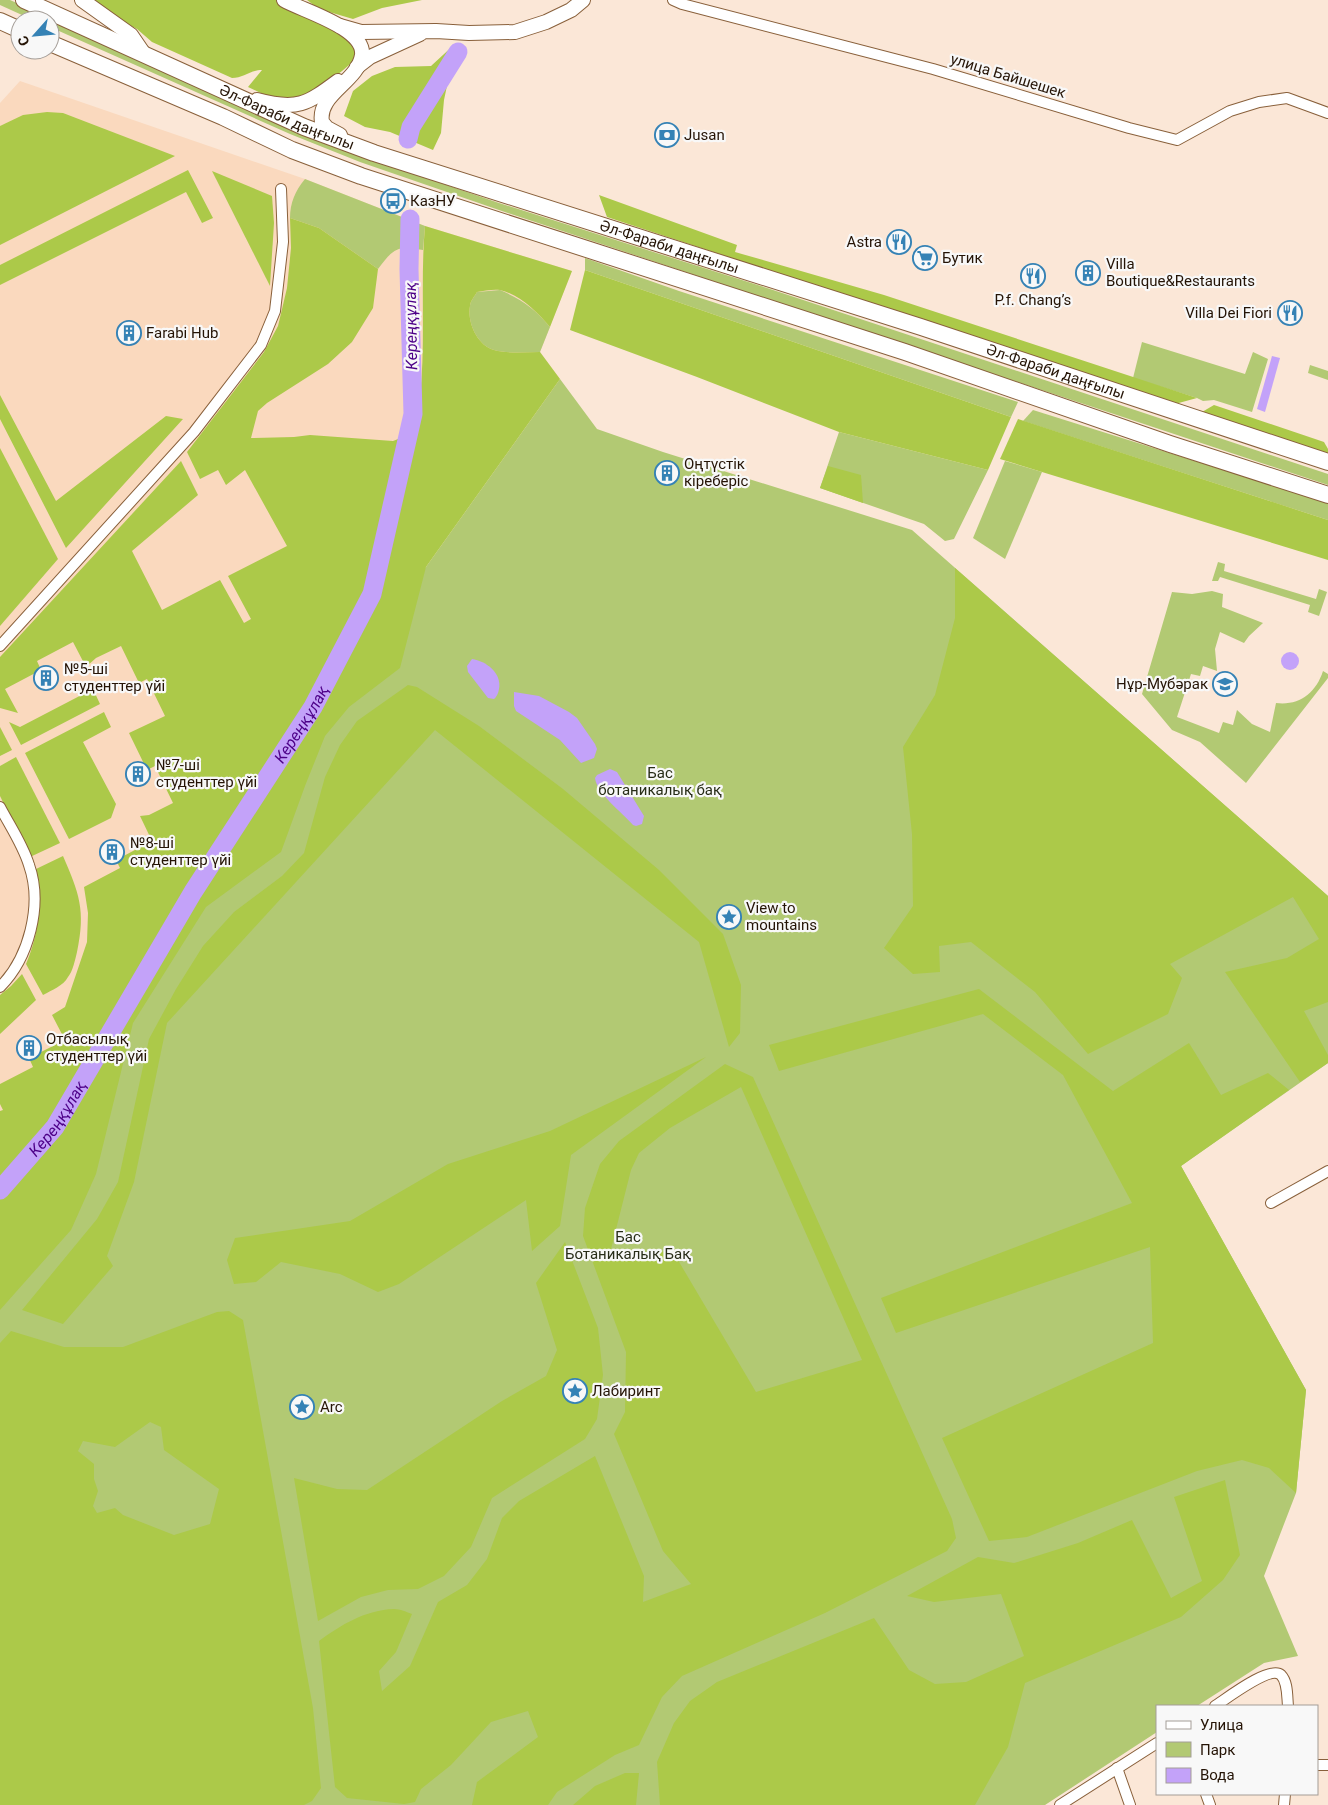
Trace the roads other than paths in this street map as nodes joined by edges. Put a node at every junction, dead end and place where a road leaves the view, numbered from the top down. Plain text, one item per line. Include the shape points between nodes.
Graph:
1 (24, 0) edge
2 (82, 0) edge
3 (284, 0) edge
4 (583, 0) edge
5 (672, 0) edge
6 (340, 26) junction
7 (425, 31) junction
8 (361, 44) junction
9 (60, 49) edge
10 (144, 54) junction
11 (373, 56) junction
12 (359, 65) junction
13 (223, 90) junction
14 (1328, 114) edge
15 (374, 153) junction
16 (281, 189) dead end
17 (1328, 462) edge
18 (1328, 495) edge
19 (0, 646) edge
20 (0, 806) edge
21 (0, 988) edge
22 (1328, 1171) edge
23 (1271, 1203) dead end
24 (1216, 1705) edge
25 (1288, 1705) edge
26 (1156, 1743) edge
27 (1117, 1768) junction
28 (1060, 1805) edge
29 (1130, 1805) edge

1 - 10 main road, Әл-Фараби даңғылы
2 - 10 street via 130,35
3 - 6 street
4 - 7 street via 546,22 515,32
5 - 14 street, улица Байшешек via 933,69 1177,140 1230,111 1259,102 1288,98
6 - 7 street via 361,32
6 - 8 street
7 - 11 street
8 - 11 street
8 - 12 street
9 - 18 main road, Әл-Фараби даңғылы via 223,117 292,150 361,176 904,352
10 - 13 main road, Әл-Фараби даңғылы
11 - 12 street
12 - 13 street via 316,97 300,104 271,104
12 - 15 street via 322,109 322,122 327,128
13 - 15 main road, Әл-Фараби даңғылы via 304,127
15 - 17 main road, Әл-Фараби даңғылы via 921,327
16 - 19 street via 283,242 275,311 261,345 194,432
20 - 21 street via 30,866 33,905 25,951 10,978
22 - 23 street
24 - 25 street via 1274,1672 1281,1675 1285,1683
26 - 27 street
27 - 28 street
27 - 29 street

